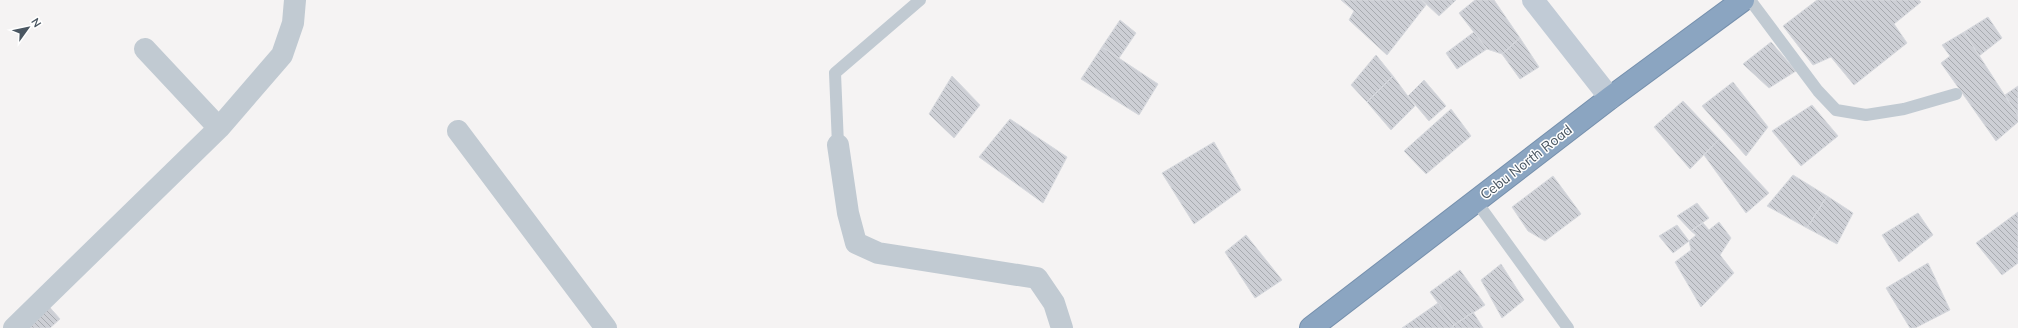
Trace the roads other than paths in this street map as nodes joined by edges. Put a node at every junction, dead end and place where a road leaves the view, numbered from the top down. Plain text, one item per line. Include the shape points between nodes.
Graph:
1 (295, 0) edge
2 (920, 0) edge
3 (1533, 0) edge
4 (1743, 0) edge
5 (1750, 0) edge
6 (145, 49) dead end
7 (1956, 94) dead end
8 (1610, 98) junction
9 (219, 128) junction
10 (458, 131) dead end
11 (838, 145) joint
12 (1476, 201) junction
13 (0, 322) edge
14 (5, 328) edge
15 (14, 328) edge
16 (606, 328) edge
17 (1062, 328) edge
18 (1311, 328) edge
19 (1568, 328) edge

1 - 9 street via 293,23 282,55
2 - 11 lane via 835,73
3 - 8 street
4 - 8 highway, Cebu North Road
5 - 7 lane via 1818,91 1836,110 1866,115 1904,109
6 - 9 street
8 - 12 highway, Cebu North Road
9 - 15 street
10 - 16 street
11 - 17 street via 848,213 856,243 878,253 1037,278 1054,303
12 - 18 highway, Cebu North Road
12 - 19 lane
13 - 14 street

